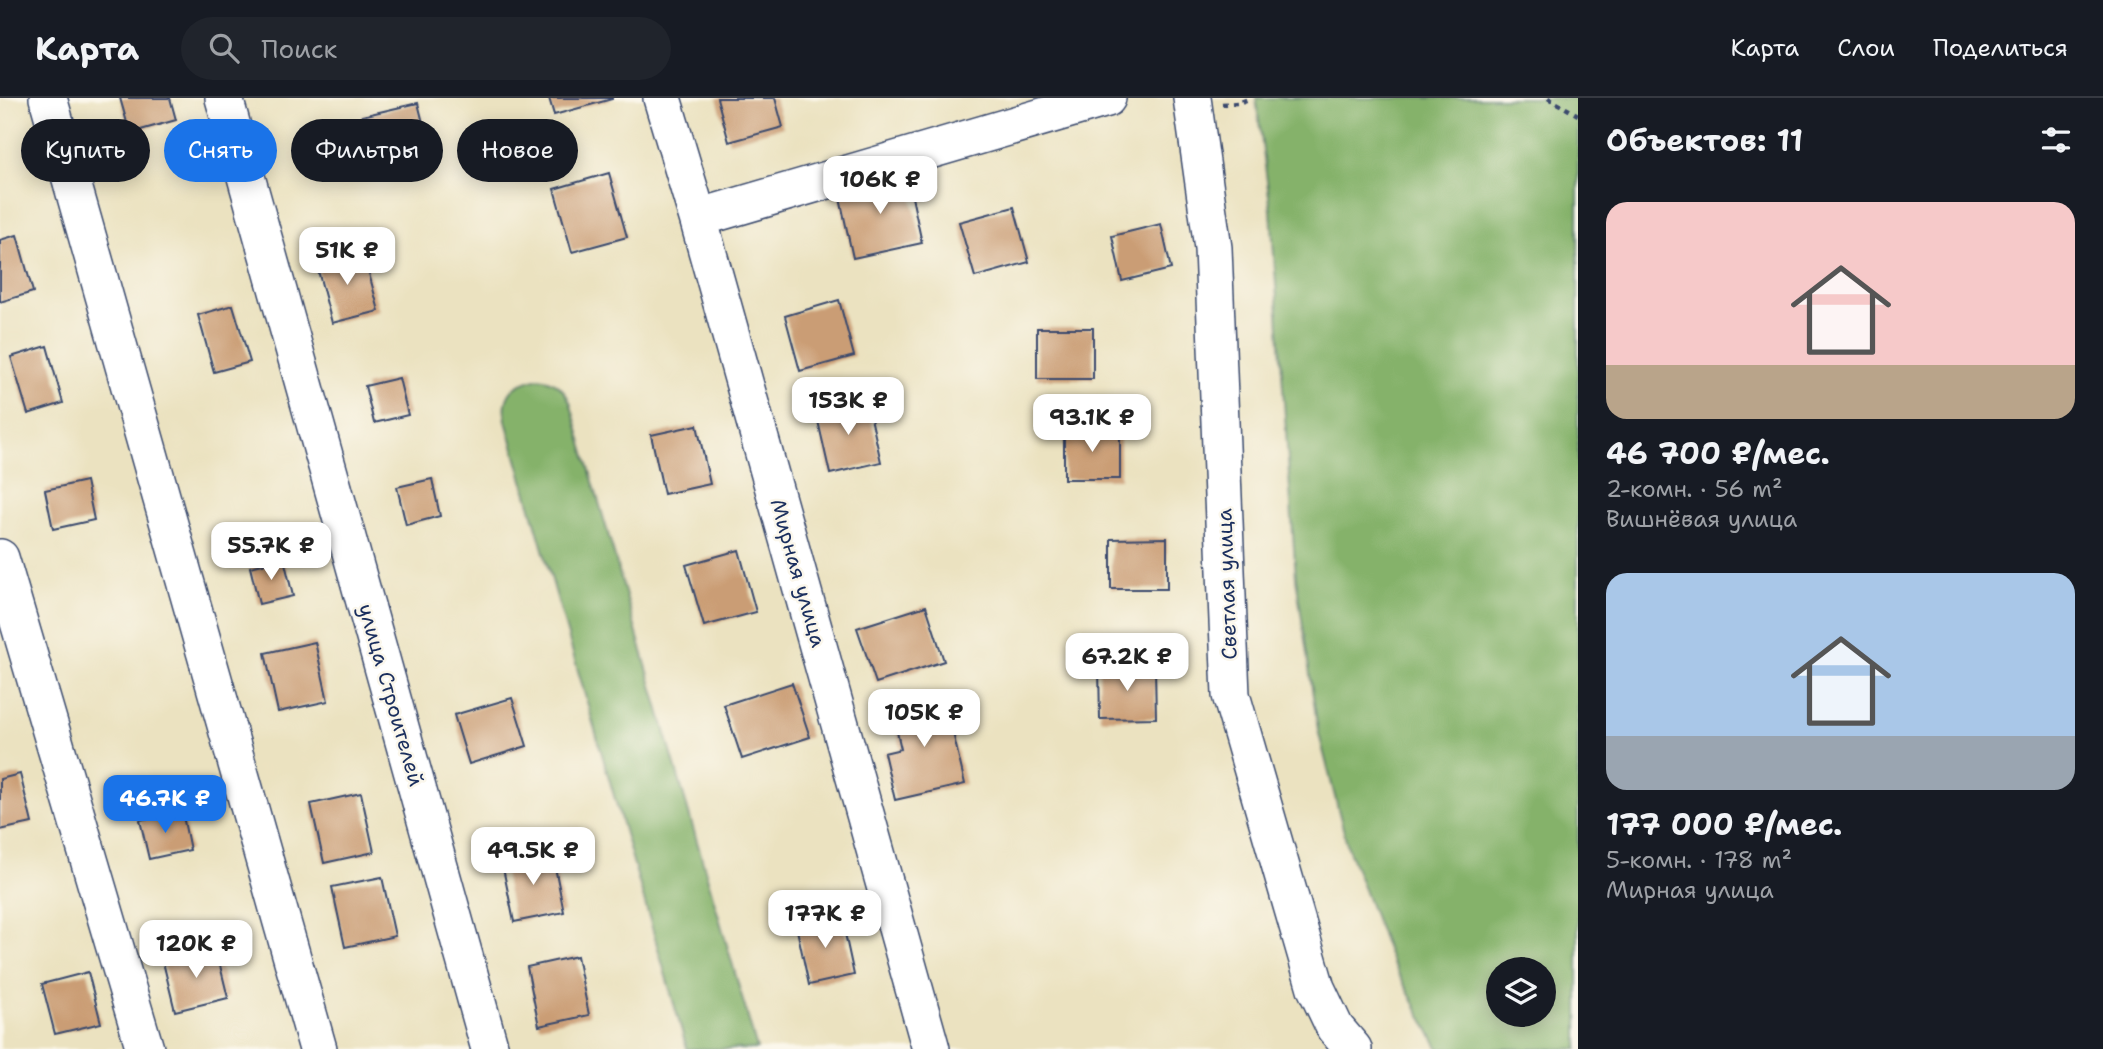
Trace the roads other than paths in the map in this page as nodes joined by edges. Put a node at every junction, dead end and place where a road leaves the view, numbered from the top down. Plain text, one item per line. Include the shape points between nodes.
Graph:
1 (48, 98) edge
2 (224, 98) edge
3 (662, 98) edge
4 (1107, 98) edge
5 (1192, 98) edge
6 (698, 218) junction
7 (0, 558) edge
8 (145, 1049) edge
9 (318, 1049) edge
10 (490, 1049) edge
11 (931, 1049) edge
12 (1353, 1049) edge

1 - 9 street
2 - 10 street, улица Строителей
3 - 6 street, Мирная улица
4 - 6 street
5 - 12 street, Светлая улица via 1213,248 1231,695 1316,988 1335,1028
6 - 11 street, Мирная улица
7 - 8 street

